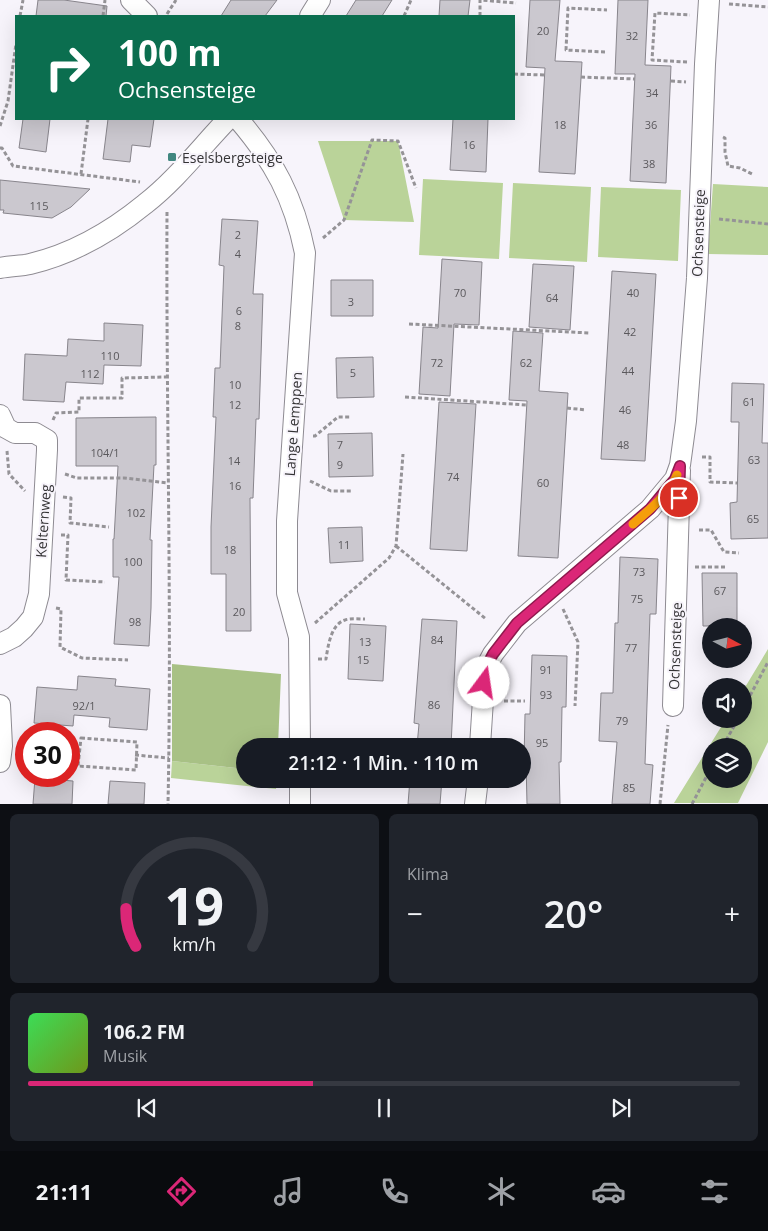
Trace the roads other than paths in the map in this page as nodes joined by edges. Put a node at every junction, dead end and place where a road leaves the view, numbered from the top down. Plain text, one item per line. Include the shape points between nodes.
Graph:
1 (131, 0) edge
2 (320, 0) edge
3 (708, 8) edge
4 (145, 15) edge
5 (311, 15) edge
6 (227, 120) edge
7 (239, 120) edge
8 (0, 268) edge
9 (3, 421) edge
10 (680, 461) junction
11 (0, 644) edge
12 (0, 705) edge
13 (673, 706) road end
14 (300, 738) edge
15 (481, 738) edge
16 (0, 762) edge
17 (300, 788) edge
18 (477, 788) edge
19 (300, 804) edge
20 (475, 804) edge

1 - 4 street
2 - 5 street
3 - 10 street, Ochsensteige via 697,278
6 - 8 street via 167,185 117,226 58,255 30,264
7 - 14 street, Lange Lemppen via 280,177 300,229 305,253 286,521 287,594 299,637
9 - 11 street, Kelternweg via 15,433 35,433 47,440 47,467 39,594 33,617 14,637
10 - 13 street, Ochsensteige
10 - 15 street, Ochsensteige via 675,479 650,509 517,623 493,654 485,669
12 - 16 street
17 - 19 street
18 - 20 street

